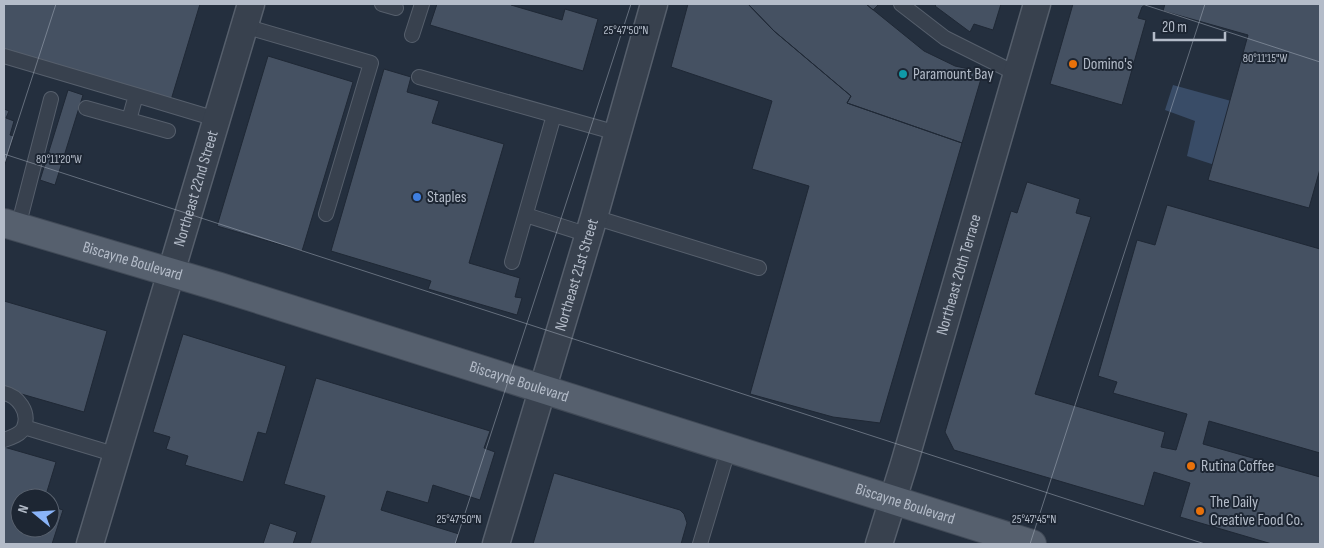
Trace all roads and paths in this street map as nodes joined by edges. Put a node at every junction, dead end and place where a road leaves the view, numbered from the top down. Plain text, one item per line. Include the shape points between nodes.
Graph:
1 (422, 4) edge
2 (654, 4) edge
3 (901, 4) edge
4 (1037, 4) edge
5 (247, 15) edge
6 (412, 35) dead end
7 (4, 56) edge
8 (1017, 74) junction
9 (419, 77) dead end
10 (136, 95) junction
11 (51, 99) dead end
12 (86, 108) dead end
13 (554, 115) junction
14 (216, 118) junction
15 (129, 120) junction
16 (168, 132) dead end
17 (617, 133) junction
18 (326, 214) dead end
19 (526, 215) junction
20 (11, 225) edge
21 (591, 226) junction
22 (512, 262) dead end
23 (759, 268) dead end
24 (170, 272) junction
25 (542, 389) junction
26 (4, 393) edge
27 (24, 427) junction
28 (4, 440) edge
29 (729, 447) junction
30 (117, 455) junction
31 (893, 499) junction
32 (90, 544) edge
33 (496, 544) edge
34 (700, 544) edge
35 (879, 544) edge
36 (1032, 544) edge

1 - 6 lane
2 - 17 street, Northeast 21st Street
3 - 8 lane via 945,38
4 - 8 street, Northeast 20th Terrace
5 - 14 street, Northeast 22nd Street
5 - 18 lane via 371,63
7 - 10 lane
8 - 31 street, Northeast 20th Terrace
9 - 13 lane
10 - 14 lane
10 - 15 lane
11 - 20 lane
12 - 15 lane
13 - 17 lane
13 - 19 lane
14 - 24 street, Northeast 22nd Street
15 - 16 lane
17 - 21 street, Northeast 21st Street
19 - 21 lane
19 - 22 lane
20 - 24 main road, Biscayne Boulevard
21 - 23 lane
21 - 25 street, Northeast 21st Street
24 - 25 main road, Biscayne Boulevard
24 - 30 street, Northeast 22nd Street
25 - 29 main road, Biscayne Boulevard
25 - 33 street, Northeast 21st Street
26 - 27 lane via 22,403
27 - 28 lane via 20,433
27 - 30 lane
29 - 31 main road, Biscayne Boulevard
29 - 34 lane
30 - 32 street, Northeast 22nd Street
31 - 35 street, Northeast 20th Terrace
31 - 36 main road, Biscayne Boulevard

